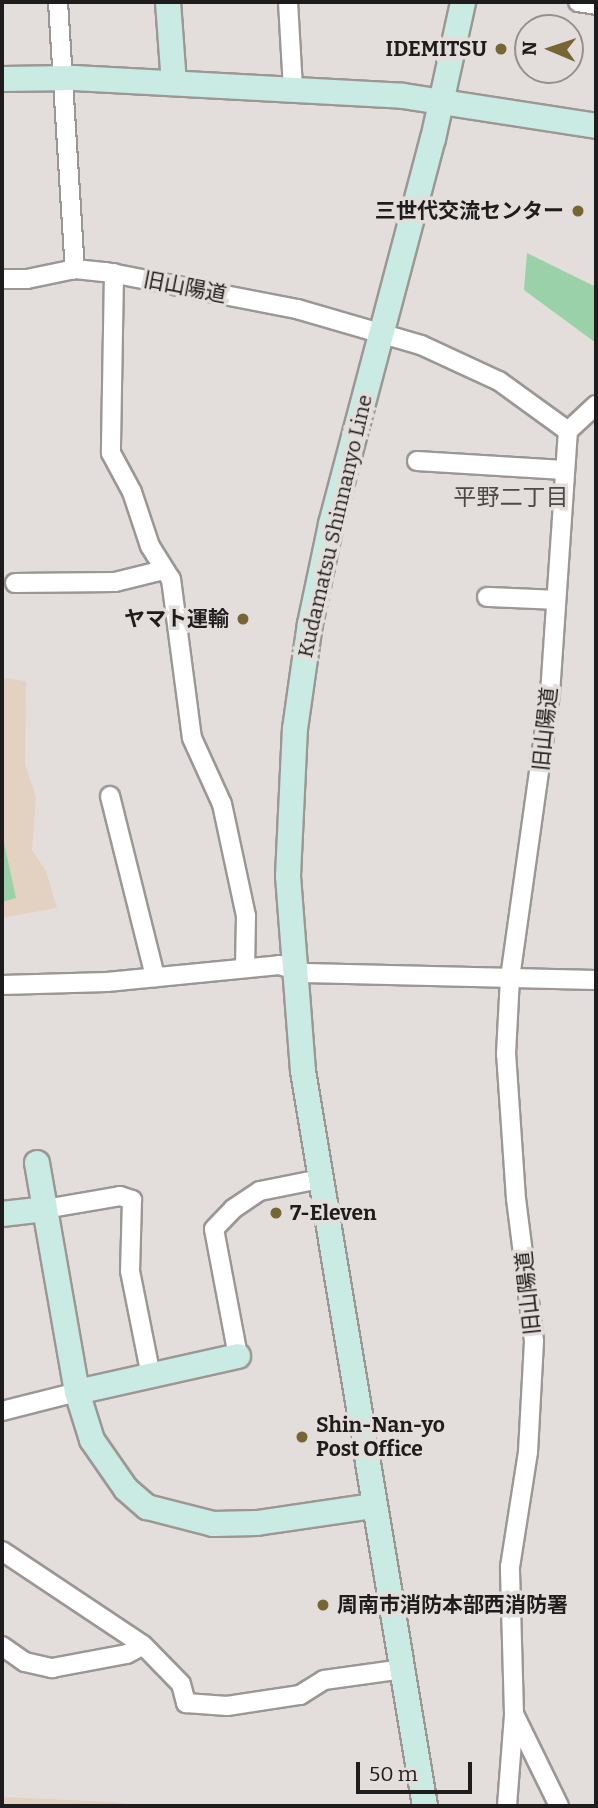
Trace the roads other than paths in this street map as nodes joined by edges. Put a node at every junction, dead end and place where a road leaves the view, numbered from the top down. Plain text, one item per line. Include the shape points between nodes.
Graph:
1 (58, 2) edge
2 (168, 2) edge
3 (288, 2) edge
4 (463, 2) edge
5 (2, 79) edge
6 (64, 79) junction
7 (174, 83) junction
8 (293, 88) junction
9 (441, 101) junction
10 (596, 126) edge
11 (75, 269) junction
12 (114, 273) junction
13 (2, 279) edge
14 (381, 332) junction
15 (596, 405) edge
16 (568, 431) junction
17 (417, 461) dead end
18 (564, 470) junction
19 (163, 570) junction
20 (15, 583) dead end
21 (487, 597) dead end
22 (555, 600) junction
23 (110, 796) dead end
24 (245, 967) junction
25 (292, 969) junction
26 (155, 977) junction
27 (510, 978) junction
28 (596, 980) edge
29 (2, 985) edge
30 (37, 1163) dead end
31 (320, 1179) junction
32 (45, 1209) junction
33 (2, 1214) edge
34 (238, 1356) joint
35 (151, 1376) junction
36 (77, 1392) junction
37 (2, 1410) edge
38 (374, 1506) junction
39 (2, 1551) edge
40 (143, 1645) junction
41 (2, 1646) edge
42 (403, 1669) junction
43 (514, 1714) junction
44 (425, 1806) edge
45 (507, 1806) edge
46 (559, 1806) edge

1 - 6 street
2 - 7 main road
3 - 8 street
4 - 9 main road, Kudamatsu Shinnanyo Line
5 - 6 main road
6 - 7 main road
6 - 11 street
7 - 8 main road
8 - 9 main road
9 - 10 main road
9 - 14 main road, Kudamatsu Shinnanyo Line
11 - 12 street, 旧山陽道
11 - 13 street, 旧山陽道
12 - 14 street, 旧山陽道 via 297,309
12 - 19 street via 111,453
14 - 16 street, 旧山陽道 via 499,381
14 - 25 main road, Kudamatsu Shinnanyo Line via 331,524 303,661 289,824
15 - 16 street
16 - 18 street, 旧山陽道
17 - 18 street
18 - 22 street, 旧山陽道
19 - 20 street via 115,582
19 - 24 street via 175,594 192,738 222,804 246,916
21 - 22 street
22 - 27 street, 旧山陽道 via 545,732
23 - 26 street
24 - 25 street
24 - 26 street
25 - 27 street
25 - 31 main road, Kudamatsu Shinnanyo Line
26 - 29 street
27 - 28 street
27 - 43 street, 旧山陽道 via 506,1054 510,1131 534,1341 528,1452 510,1576
30 - 32 main road
31 - 34 street via 260,1191 214,1229
31 - 38 main road, Kudamatsu Shinnanyo Line
32 - 33 main road
32 - 35 street via 120,1196 132,1200 130,1271
32 - 36 main road
34 - 35 main road
35 - 36 main road
36 - 37 street
36 - 38 main road via 92,1440 106,1465 147,1507 213,1524 257,1523
38 - 42 main road, Kudamatsu Shinnanyo Line
39 - 40 street
40 - 41 street via 127,1654 52,1668 25,1662
40 - 42 street via 181,1684 186,1703 205,1707 300,1695 324,1681
42 - 44 main road, Kudamatsu Shinnanyo Line
43 - 45 street
43 - 46 street, 旧山陽道

